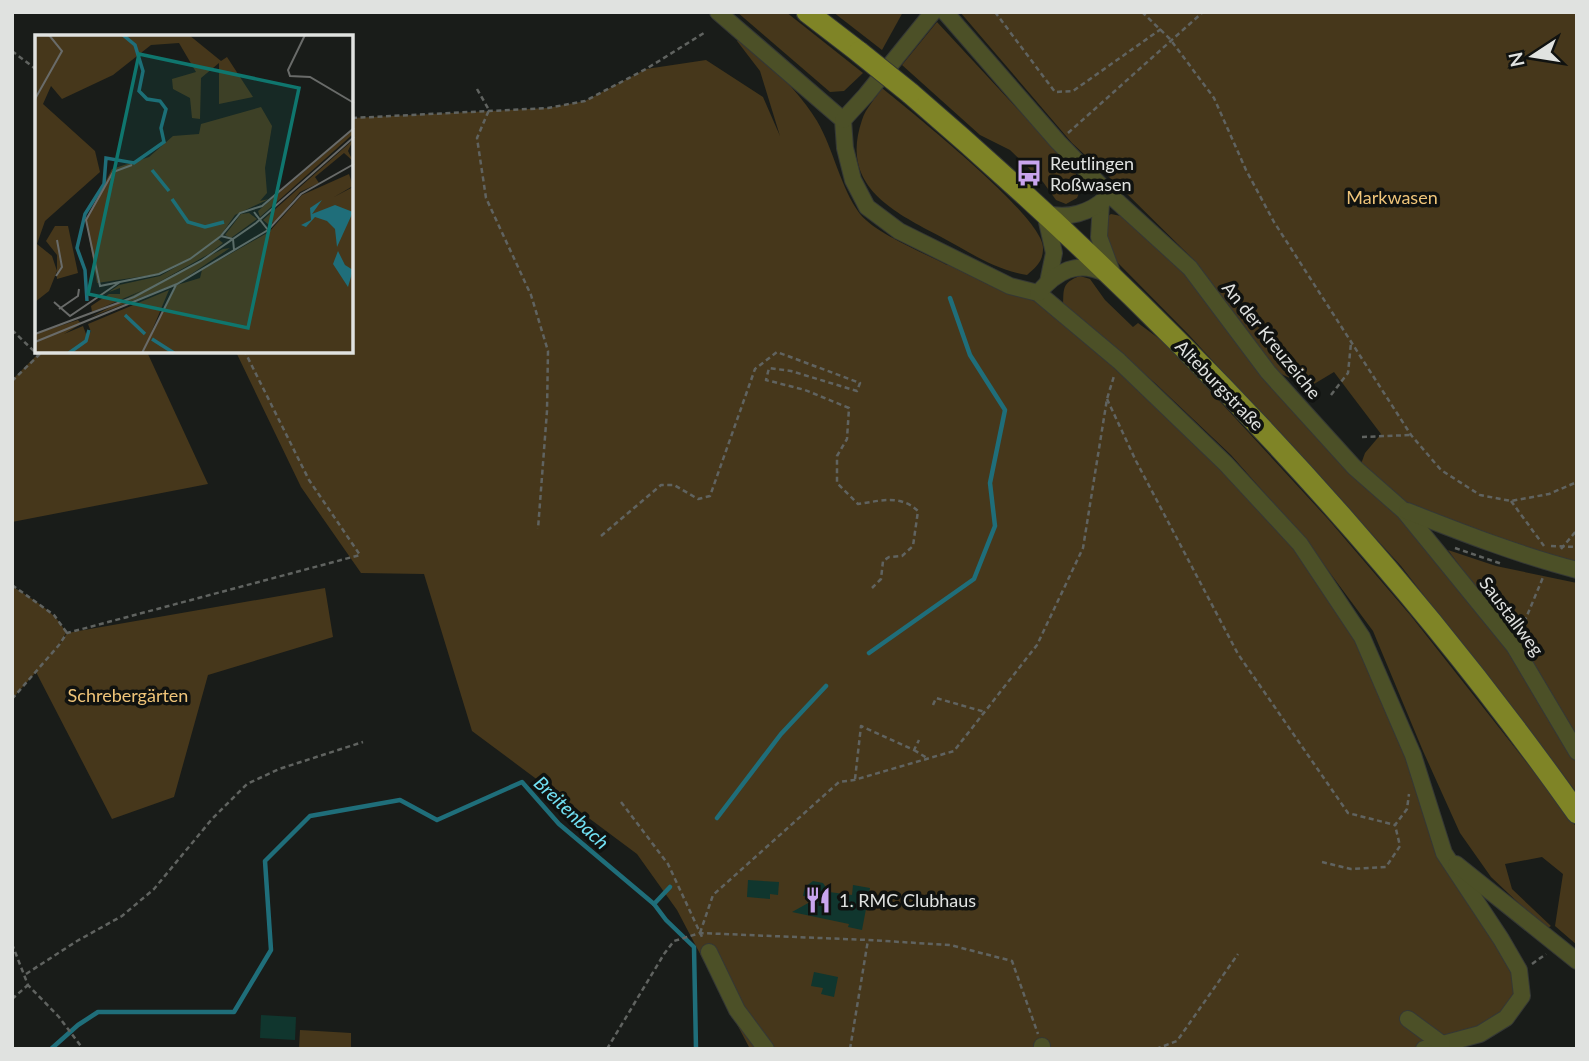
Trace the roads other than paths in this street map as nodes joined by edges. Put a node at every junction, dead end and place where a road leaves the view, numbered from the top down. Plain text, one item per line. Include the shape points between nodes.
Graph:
1 (718, 12) edge
2 (807, 12) edge
3 (933, 12) edge
4 (945, 12) edge
5 (843, 120) junction
6 (1105, 198) junction
7 (1045, 213) junction
8 (1114, 278) junction
9 (1043, 287) junction
10 (1404, 510) junction
11 (1577, 570) edge
12 (1577, 752) edge
13 (1577, 813) edge
14 (1444, 853) junction
15 (709, 952) dead end
16 (1577, 961) edge
17 (1408, 1019) dead end
18 (1442, 1044) junction
19 (766, 1049) edge
20 (1424, 1049) edge

1 - 5 street
2 - 7 main road, Alteburgstraße, bridge via 910,93
3 - 5 street
4 - 6 street, An der Kreuzeiche
5 - 9 street via 853,180 867,207 899,231 1010,286
6 - 7 street via 1071,216
6 - 8 street via 1099,237
6 - 10 street, An der Kreuzeiche via 1190,268 1268,372 1354,467
7 - 8 main road, Alteburgstraße
7 - 9 street via 1054,253
8 - 9 street via 1080,266
8 - 13 main road, Alteburgstraße via 1225,388 1382,562 1452,646
9 - 14 street via 1226,464 1300,544 1362,637 1413,755
10 - 11 street via 1537,557 1547,567
10 - 12 street, Saustallweg via 1514,646
14 - 16 street
14 - 18 street via 1519,970 1522,996 1506,1018 1480,1034
15 - 19 street via 737,1010
17 - 18 street
18 - 20 street

